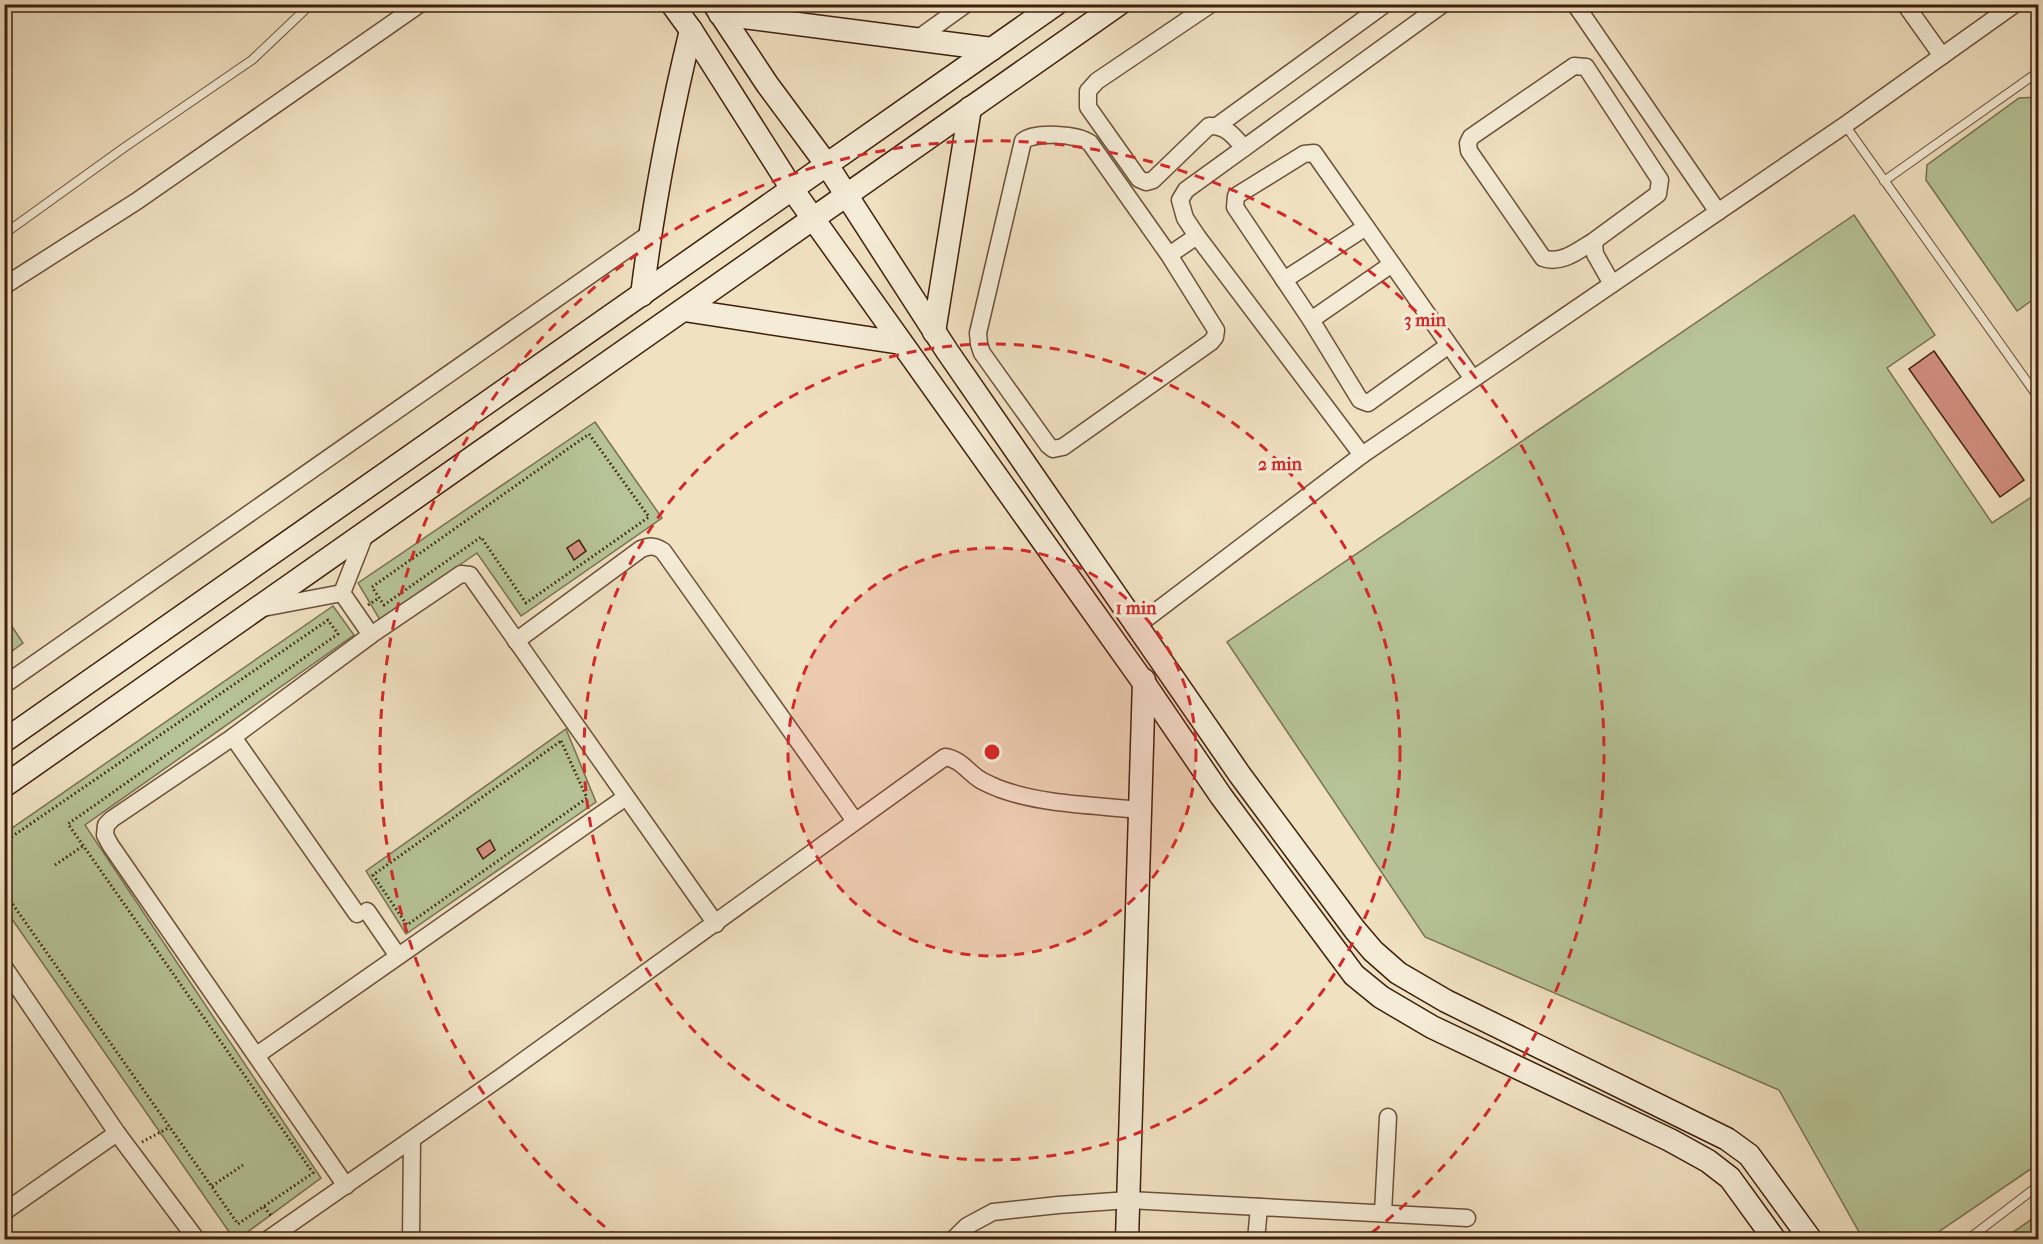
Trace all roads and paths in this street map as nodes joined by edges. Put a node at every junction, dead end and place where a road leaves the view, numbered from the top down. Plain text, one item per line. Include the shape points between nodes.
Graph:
1 (311, 4) edge
2 (420, 4) edge
3 (672, 4) edge
4 (966, 4) edge
5 (1056, 4) edge
6 (1119, 4) edge
7 (1210, 4) edge
8 (1385, 4) edge
9 (1443, 4) edge
10 (1575, 4) edge
11 (1905, 4) edge
12 (2015, 4) edge
13 (717, 9) edge
14 (749, 11) edge
15 (692, 30) junction
16 (916, 40) junction
17 (992, 49) junction
18 (1942, 56) junction
19 (2038, 72) edge
20 (970, 108) junction
21 (1845, 125) junction
22 (1217, 126) junction
23 (1244, 148) junction
24 (827, 165) junction
25 (1884, 181) junction
26 (792, 189) junction
27 (847, 196) junction
28 (1718, 212) junction
29 (813, 219) junction
30 (1366, 227) junction
31 (4, 234) edge
32 (650, 234) junction
33 (1197, 236) junction
34 (1594, 241) junction
35 (1169, 255) junction
36 (1392, 264) junction
37 (1284, 280) junction
38 (1612, 284) junction
39 (4, 286) edge
40 (642, 295) junction
41 (684, 310) junction
42 (1311, 320) junction
43 (934, 332) junction
44 (901, 343) junction
45 (1449, 345) junction
46 (1473, 379) junction
47 (2038, 397) edge
48 (1362, 455) junction
49 (366, 532) junction
50 (342, 593) junction
51 (384, 605) joint
52 (257, 609) junction
53 (1138, 625) junction
54 (4, 634) edge
55 (371, 636) junction
56 (516, 641) junction
57 (4, 643) edge
58 (1144, 683) junction
59 (4, 685) edge
60 (233, 737) junction
61 (4, 741) edge
62 (561, 741) joint
63 (4, 786) edge
64 (626, 797) junction
65 (1141, 810) junction
66 (855, 821) junction
67 (4, 842) edge
68 (83, 846) junction
69 (55, 865) dead end
70 (4, 892) edge
71 (716, 924) junction
72 (398, 956) junction
73 (4, 967) edge
74 (257, 1055) junction
75 (1388, 1117) dead end
76 (170, 1127) junction
77 (117, 1133) junction
78 (412, 1140) junction
79 (129, 1149) junction
80 (243, 1165) dead end
81 (211, 1186) junction
82 (346, 1186) junction
83 (2038, 1186) edge
84 (1129, 1200) junction
85 (1259, 1207) junction
86 (4, 1212) edge
87 (1383, 1213) junction
88 (1467, 1218) dead end
89 (197, 1239) edge
90 (267, 1239) edge
91 (411, 1239) edge
92 (953, 1239) edge
93 (1127, 1239) edge
94 (1256, 1239) edge
95 (1775, 1239) edge
96 (1811, 1239) edge
97 (1967, 1239) edge

1 - 31 lane via 252,60
2 - 39 street via 137,201
3 - 15 main road
4 - 16 street
5 - 17 main road
6 - 20 main road
7 - 22 street via 1097,81 1088,91 1088,108 1138,179 1146,182 1153,180 1209,126
8 - 22 street
9 - 23 street
10 - 28 street
11 - 18 street
12 - 18 street
13 - 14 main road
13 - 24 main road
14 - 16 main road
15 - 26 main road
15 - 32 main road
16 - 17 main road
17 - 24 main road
18 - 21 street
19 - 25 lane
20 - 27 main road
20 - 43 main road
21 - 25 lane
21 - 28 street
22 - 23 street via 1229,131
23 - 33 street via 1186,190 1180,200 1185,218
24 - 26 main road
24 - 27 main road
25 - 47 lane
26 - 29 main road
26 - 40 main road
27 - 29 main road
27 - 43 main road
28 - 38 street
29 - 41 main road
29 - 44 main road
30 - 36 street
30 - 37 street
30 - 37 street via 1314,153 1304,154 1236,196 1235,207
32 - 40 main road
32 - 59 street
33 - 35 street
33 - 48 street
34 - 34 street via 1658,194 1660,180 1581,65 1471,137 1468,143 1469,151 1543,258 1555,261
34 - 38 street via 1594,254
35 - 35 street via 1216,330 1215,337 1064,447 1053,449 978,344 1023,141 1035,135 1077,137 1090,143
36 - 42 street
36 - 45 street
37 - 42 street
38 - 46 street
40 - 61 main road
41 - 44 main road
41 - 49 main road
42 - 45 street via 1360,400 1368,403
43 - 53 main road
44 - 58 main road
45 - 46 street
46 - 48 street
48 - 53 street
49 - 50 street
49 - 52 main road
50 - 52 street
50 - 55 street
51 - 51 path via 481,537 526,603 649,518 590,434 372,587
52 - 63 main road
53 - 58 main road
53 - 96 main road via 1240,774 1355,930 1398,973 1446,1001 1727,1139 1749,1155
54 - 57 path via 9,640
55 - 56 street via 461,574 470,575
55 - 60 street
56 - 64 street
56 - 66 street via 641,549 658,548
58 - 65 main road
58 - 95 main road via 1221,796 1354,975 1381,997 1432,1027 1708,1161 1730,1178
60 - 72 street
60 - 74 street via 112,819 106,825 105,835
62 - 62 path via 373,875 406,925 587,798
64 - 71 street
64 - 72 street
65 - 66 street via 1018,794 998,788 953,758 945,757
65 - 84 main road
66 - 71 street
67 - 68 path via 328,620 338,634 68,824
68 - 69 path
68 - 81 path via 313,1173 238,1224
70 - 76 path
71 - 78 street
72 - 74 street
73 - 77 street
74 - 82 street
75 - 87 street
76 - 79 path
76 - 81 path
77 - 79 street
77 - 86 street
78 - 82 street
78 - 91 street
79 - 89 street
80 - 81 path
82 - 90 street
83 - 97 lane
84 - 85 street
84 - 92 street via 993,1212
84 - 93 main road
85 - 87 street
85 - 94 street
87 - 88 street

